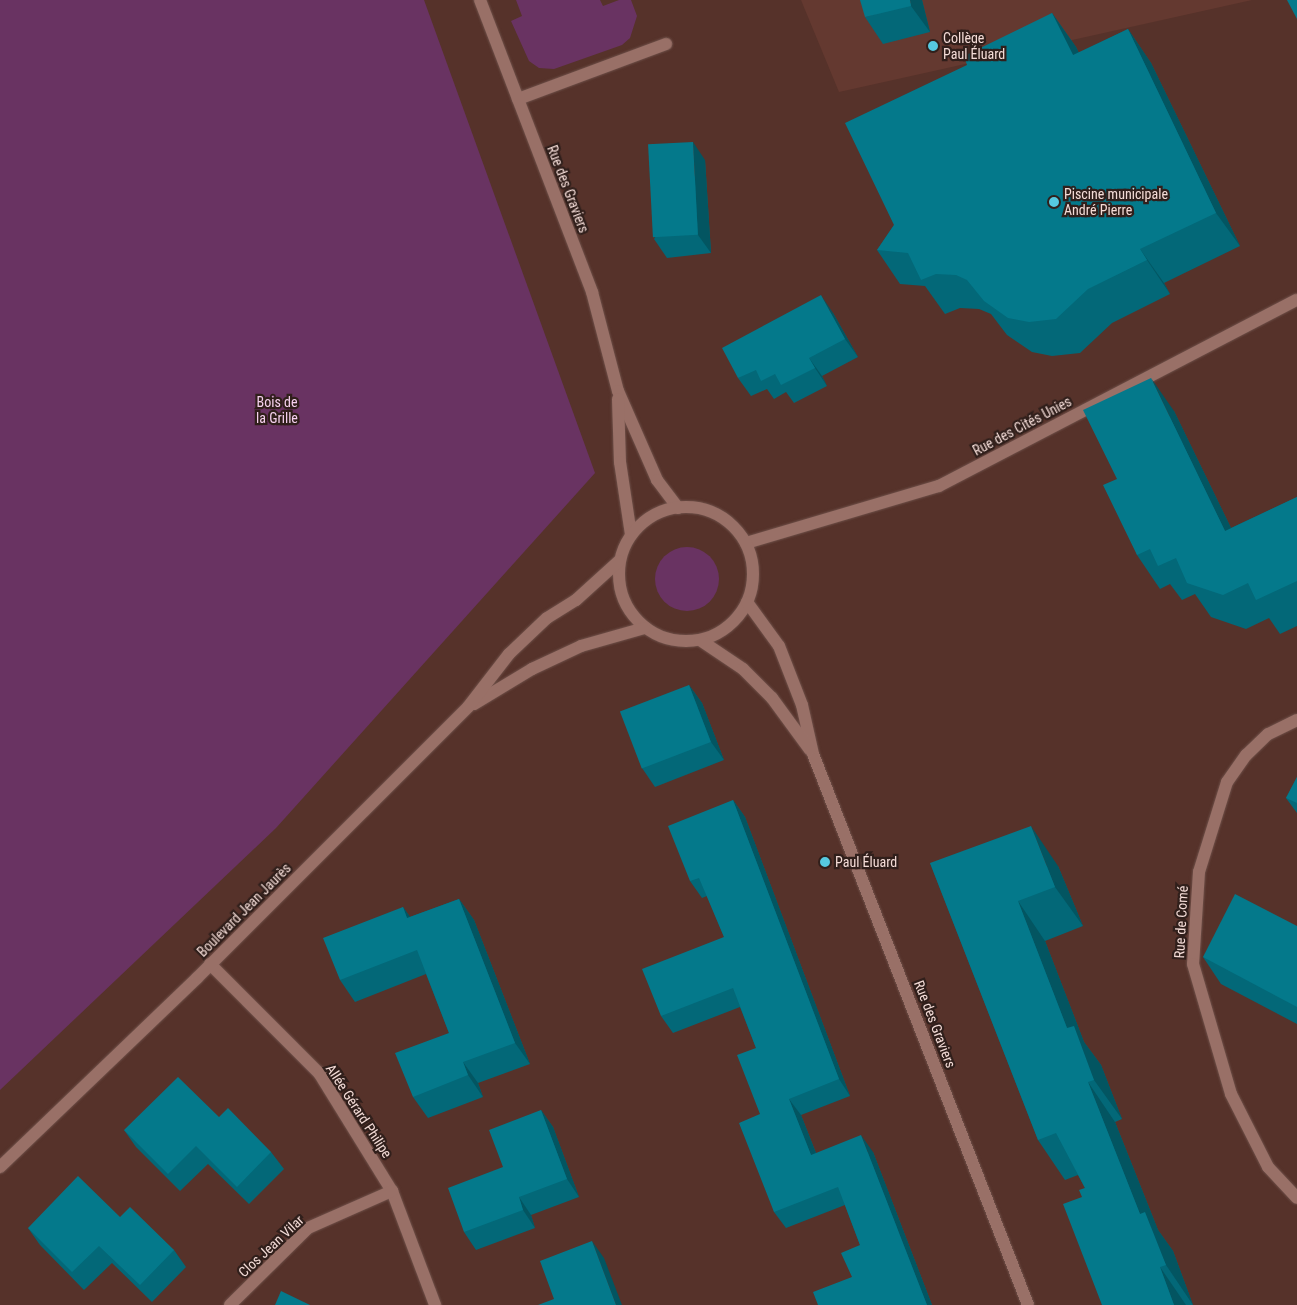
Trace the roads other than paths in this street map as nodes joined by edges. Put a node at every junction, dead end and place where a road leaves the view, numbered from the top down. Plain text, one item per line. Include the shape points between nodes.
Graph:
1 (480, 0) edge
2 (666, 44) dead end
3 (518, 99) junction
4 (1297, 300) edge
5 (618, 391) junction
6 (678, 508) junction
7 (631, 535) junction
8 (746, 543) junction
9 (619, 562) junction
10 (747, 602) junction
11 (644, 628) junction
12 (700, 640) junction
13 (468, 708) junction
14 (1297, 720) edge
15 (813, 754) junction
16 (210, 964) junction
17 (37, 1129) junction
18 (0, 1153) edge
19 (0, 1167) edge
20 (392, 1191) junction
21 (1297, 1198) edge
22 (230, 1305) edge
23 (435, 1305) edge
24 (1028, 1305) edge

1 - 3 street, Rue des Graviers
2 - 3 street
3 - 5 street, Rue des Graviers via 592,292
4 - 8 street, Rue des Cités Unies via 939,486
5 - 6 street, Rue des Graviers via 654,473
5 - 7 street, Rue des Graviers via 620,462
6 - 7 street via 651,516
6 - 8 street via 705,510 729,522
7 - 9 street
8 - 10 street via 754,573
9 - 11 street via 619,586 625,601
9 - 13 street, Boulevard Jean Jaurès via 576,600 547,618 509,654
10 - 12 street via 728,628
10 - 15 street, Rue des Graviers via 779,646 802,706
11 - 12 street via 670,640
11 - 13 street, Boulevard Jean Jaurès via 573,650 532,669
12 - 15 street, Rue des Graviers via 743,669 772,698
13 - 16 street, Boulevard Jean Jaurès
14 - 21 street, Rue de Comé via 1268,734 1246,755 1227,782 1199,872 1194,964 1231,1094 1268,1166
15 - 24 street, Rue des Graviers
16 - 17 street, Boulevard Jean Jaurès
16 - 20 street, Allée Gérard Philipe via 319,1074
17 - 18 street, Boulevard Jean Jaurès
17 - 19 street, Boulevard Jean Jaurès
20 - 22 street, Clos Jean Vilar via 308,1228
20 - 23 street, Allée Gérard Philipe

